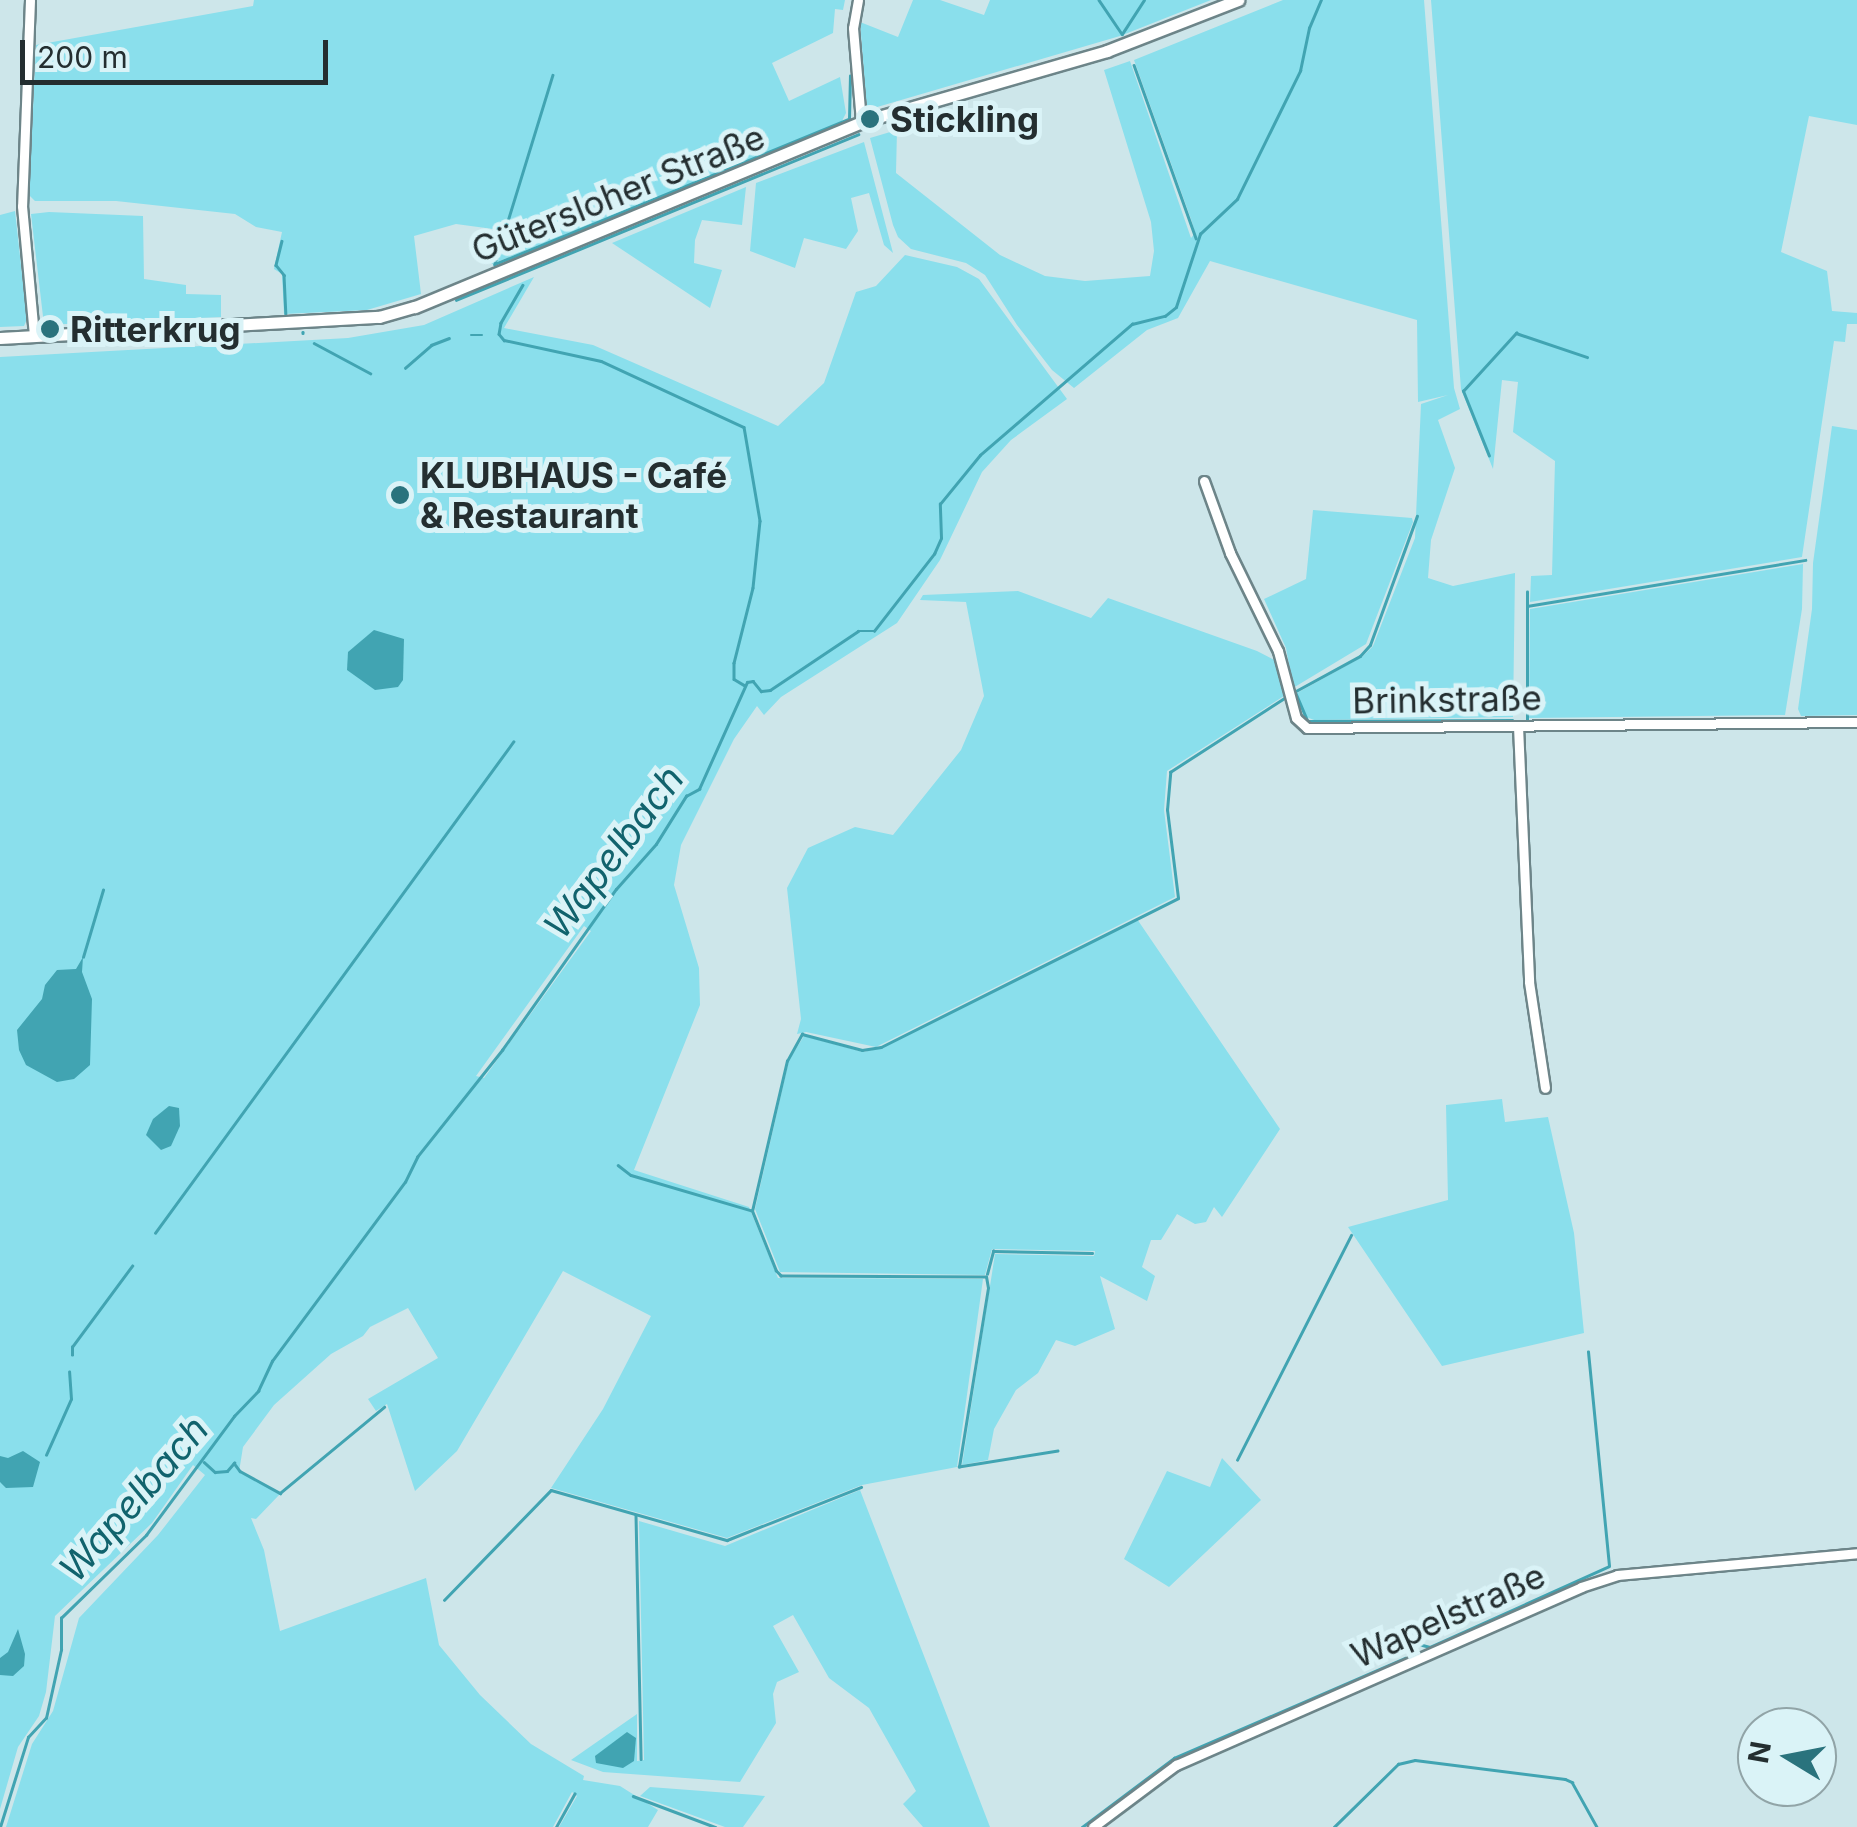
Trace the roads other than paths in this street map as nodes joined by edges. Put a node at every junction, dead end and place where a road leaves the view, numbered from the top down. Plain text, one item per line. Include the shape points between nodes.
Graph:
1 (30, 0) edge
2 (858, 0) edge
3 (1238, 0) edge
4 (861, 122) junction
5 (34, 336) junction
6 (0, 338) edge
7 (1204, 481) dead end
8 (1857, 722) edge
9 (1518, 726) junction
10 (1545, 1088) dead end
11 (1857, 1553) edge
12 (1094, 1827) edge

1 - 5 street via 22,206
2 - 4 street via 853,28
3 - 4 main road, Gütersloher Straße via 1106,51
4 - 5 main road, Gütersloher Straße via 380,317
5 - 6 main road, Gütersloher Straße
7 - 9 street, Brinkstraße via 1278,651 1302,725
8 - 9 street, Brinkstraße
9 - 10 street via 1529,982
11 - 12 street, Wapelstraße via 1617,1575 1581,1587 1176,1765

